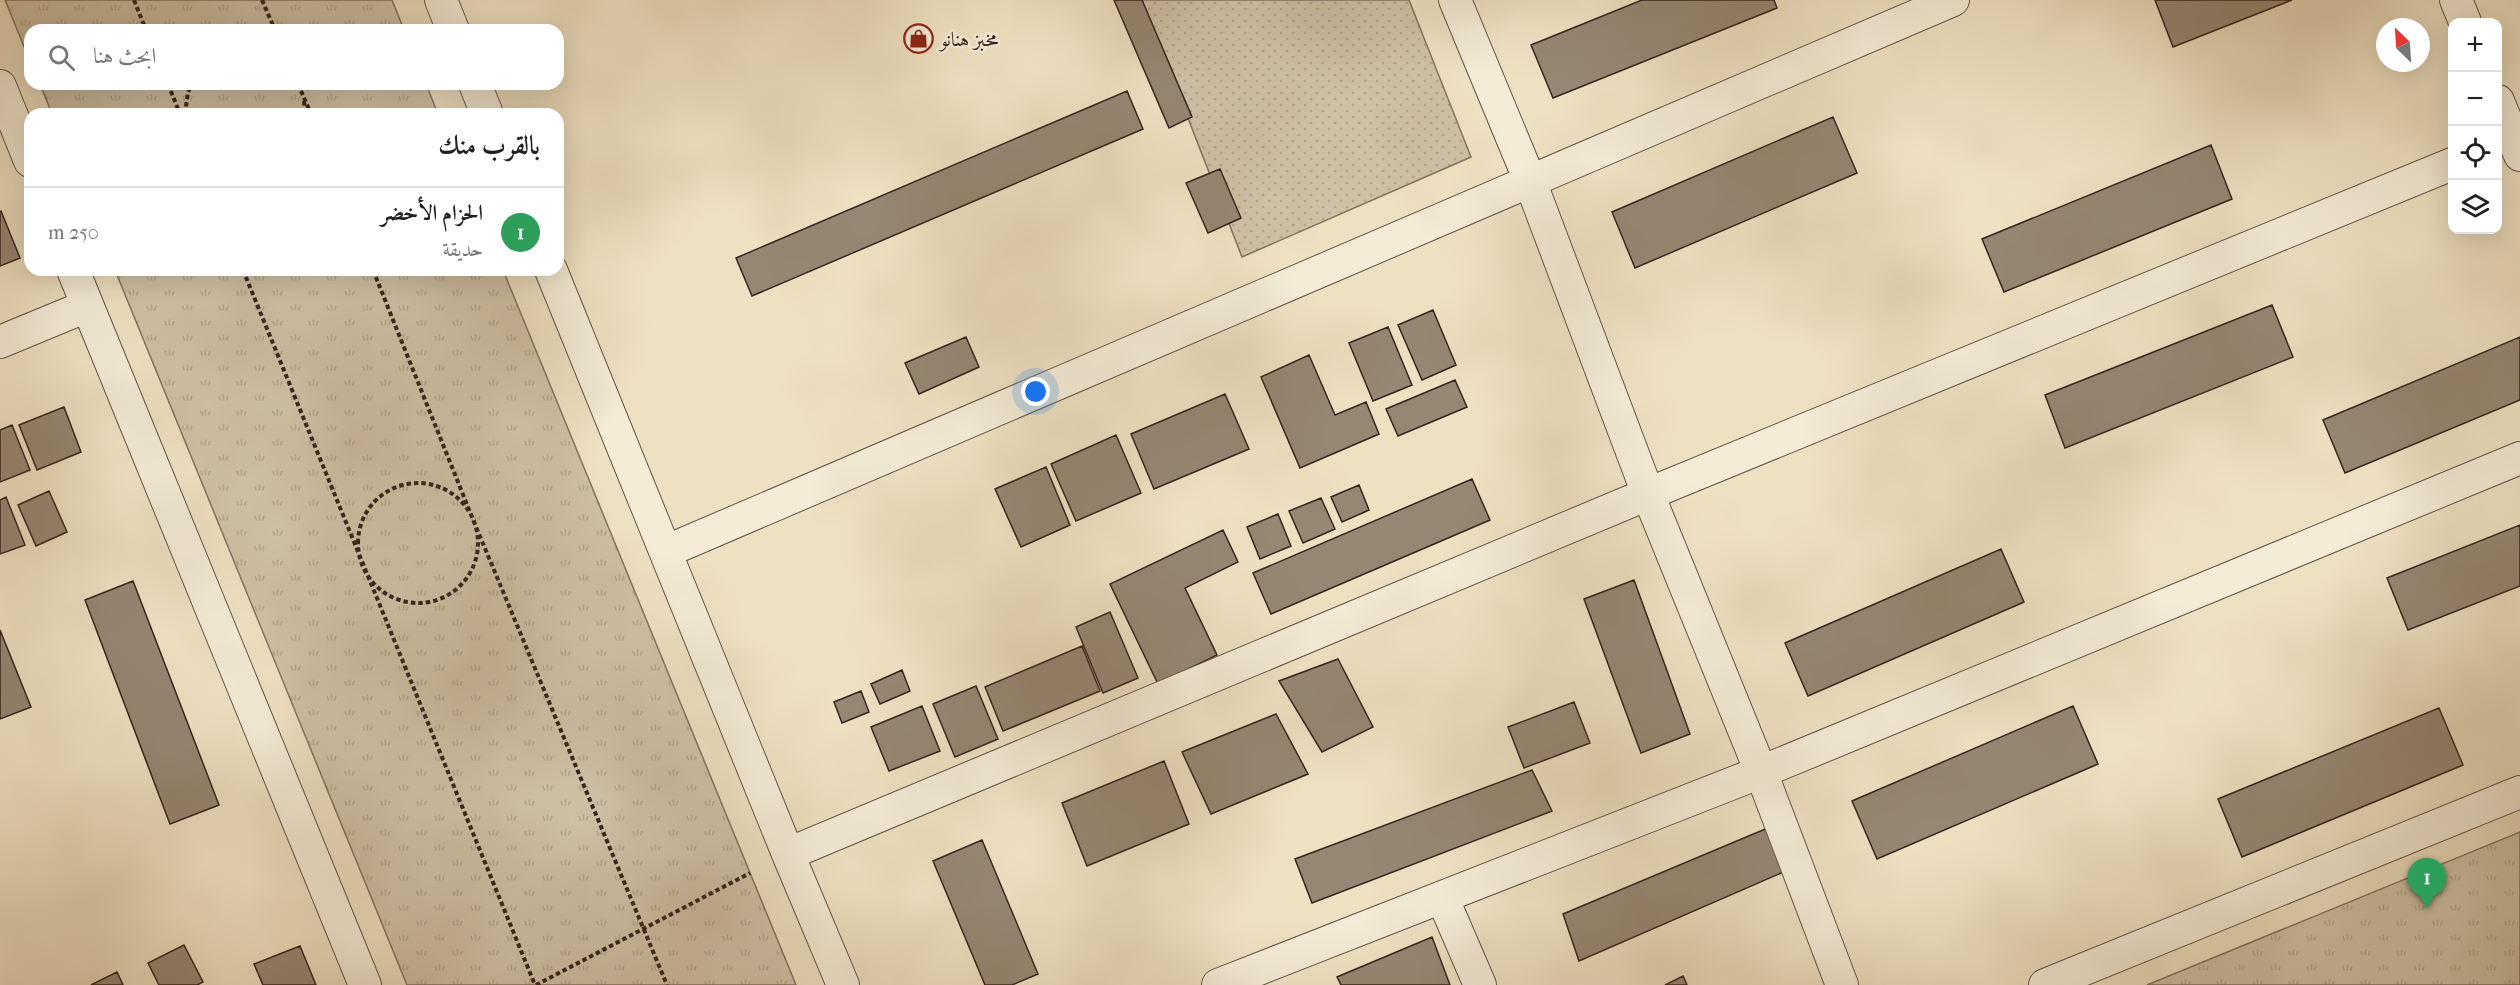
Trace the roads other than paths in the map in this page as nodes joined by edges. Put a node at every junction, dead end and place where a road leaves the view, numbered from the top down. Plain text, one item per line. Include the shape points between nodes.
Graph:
1 (441, 0) edge
2 (1455, 0) edge
3 (1953, 0) edge
4 (2456, 0) edge
5 (2463, 18) edge
6 (451, 24) edge
7 (0, 86) edge
8 (477, 90) edge
9 (485, 108) edge
10 (2502, 112) edge
11 (2513, 144) edge
12 (24, 146) edge
13 (2448, 167) edge
14 (1530, 181) junction
15 (75, 276) edge
16 (554, 276) edge
17 (87, 306) junction
18 (0, 342) edge
19 (2520, 458) edge
20 (1648, 494) junction
21 (667, 551) junction
22 (1761, 772) junction
23 (2520, 792) edge
24 (788, 854) junction
25 (1442, 897) junction
26 (364, 985) edge
27 (843, 985) edge
28 (1218, 985) edge
29 (1480, 985) edge
30 (1842, 985) edge
31 (2045, 985) edge

1 - 6 street
2 - 14 street
3 - 14 street
4 - 5 street
7 - 12 street
8 - 9 street
10 - 11 street
13 - 20 street
14 - 20 street
14 - 21 street
15 - 17 street
16 - 21 street
17 - 18 street
17 - 26 street
19 - 22 street
20 - 22 street
20 - 24 street
21 - 24 street
22 - 25 street
22 - 30 street
23 - 31 street
24 - 27 street
25 - 28 street
25 - 29 street

